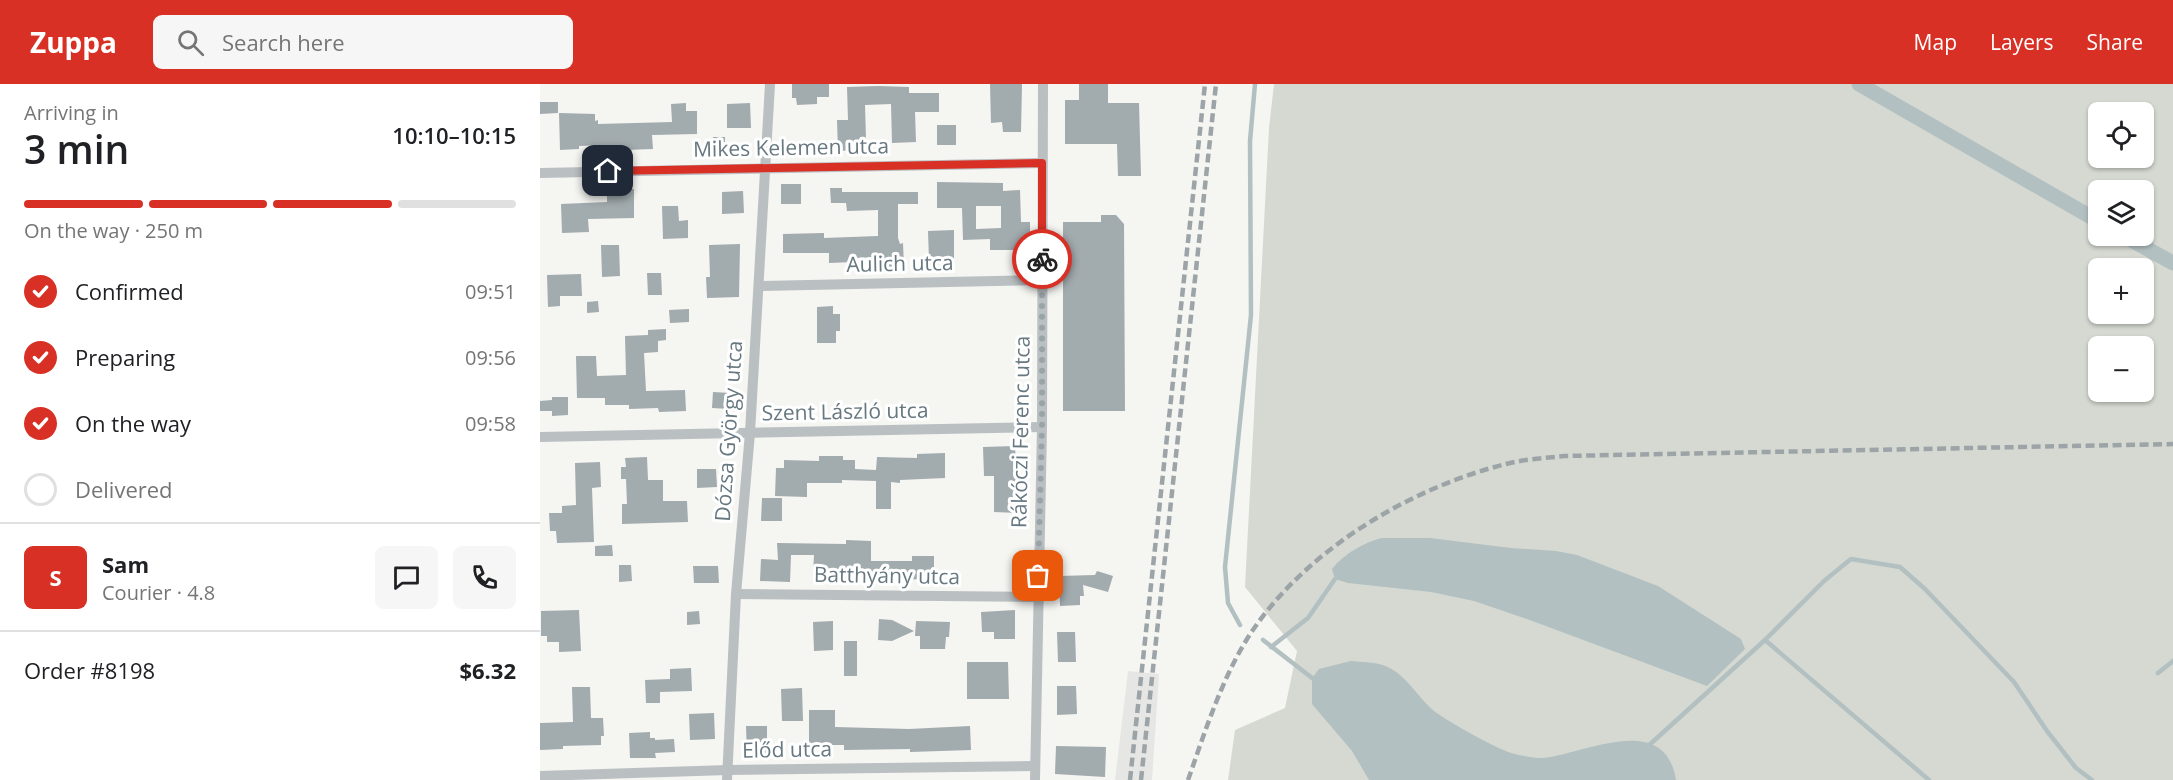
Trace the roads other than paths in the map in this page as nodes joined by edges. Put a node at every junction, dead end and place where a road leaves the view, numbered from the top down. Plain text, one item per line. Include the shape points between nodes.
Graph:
1 (770, 84) edge
2 (1043, 84) edge
3 (1042, 163) junction
4 (765, 168) junction
5 (540, 172) edge
6 (1041, 280) junction
7 (759, 286) junction
8 (1042, 427) junction
9 (750, 433) junction
10 (540, 436) edge
11 (736, 594) junction
12 (1038, 597) junction
13 (1035, 766) junction
14 (728, 775) edge
15 (540, 776) edge
16 (1035, 780) edge

1 - 4 street, Dózsa György utca
2 - 3 street, Rákóczi Ferenc utca
3 - 4 street, Mikes Kelemen utca
3 - 6 street, Rákóczi Ferenc utca
4 - 5 street, Mikes Kelemen utca
4 - 7 street, Dózsa György utca
6 - 7 street, Aulich utca
6 - 8 street, Rákóczi Ferenc utca
7 - 9 street, Dózsa György utca
8 - 9 street, Szent László utca
8 - 12 street, Rákóczi Ferenc utca
9 - 10 street, Szent László utca
9 - 11 street, Dózsa György utca
11 - 12 street, Batthyány utca
11 - 14 street, Dózsa György utca
12 - 13 street, Rákóczi Ferenc utca
13 - 14 street, Előd utca
13 - 16 street, Rákóczi Ferenc utca
14 - 15 street, Előd utca

